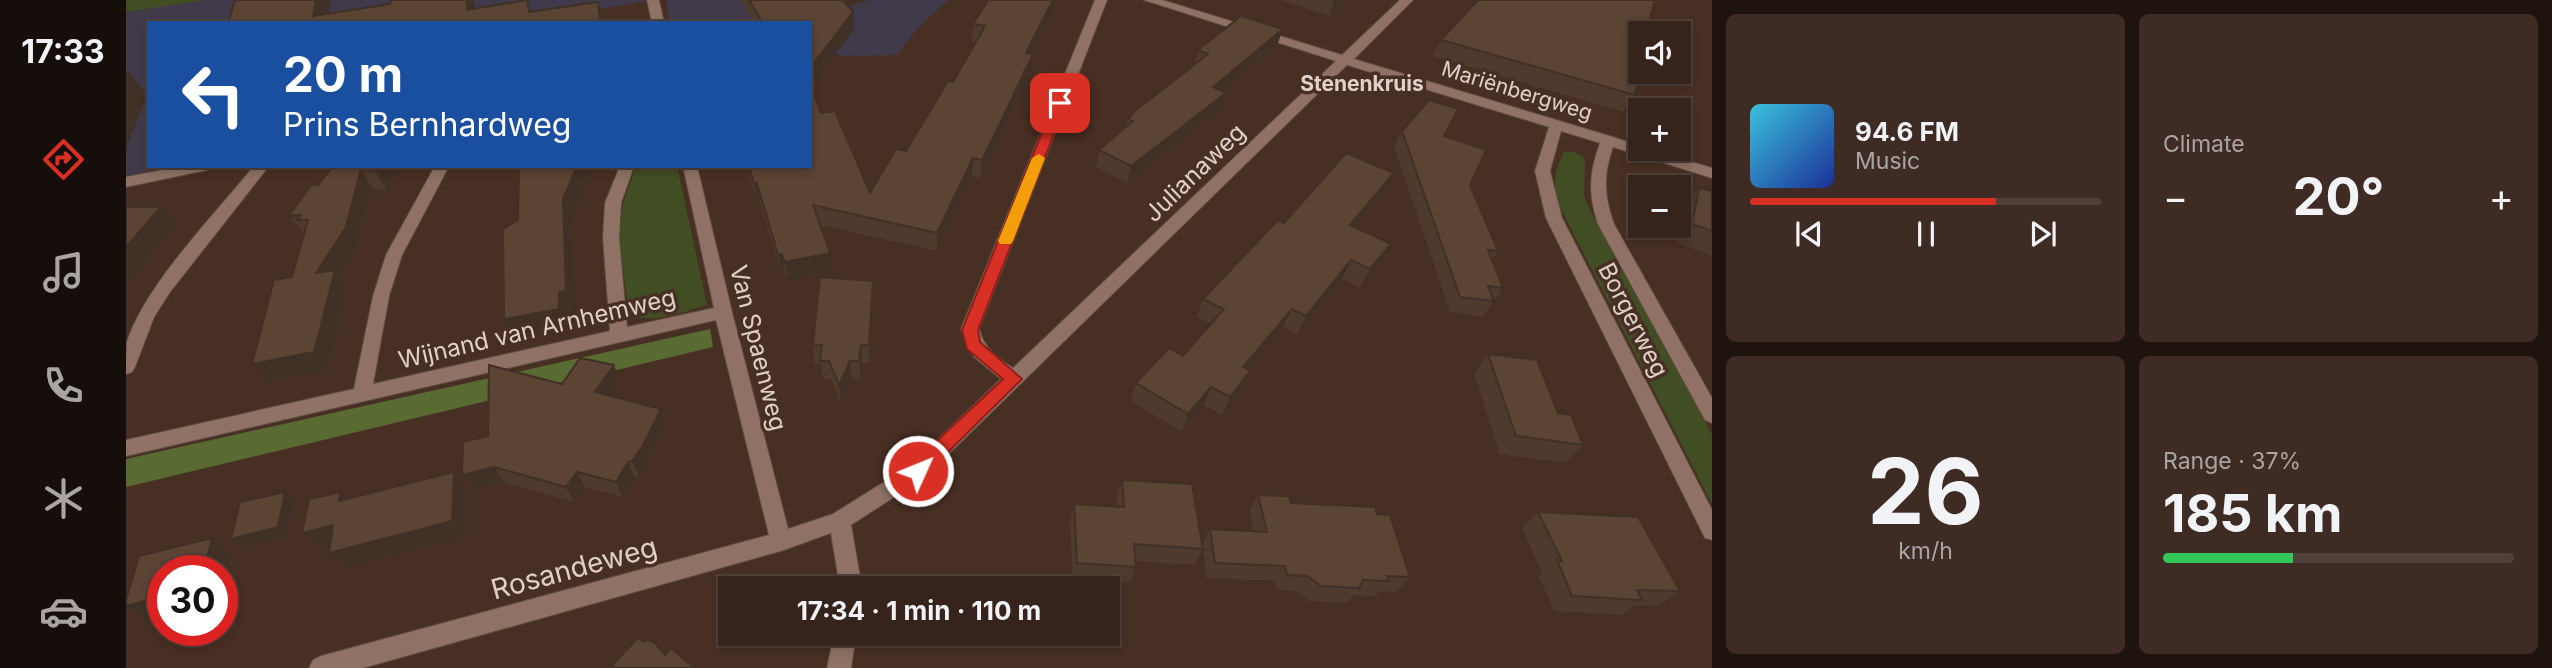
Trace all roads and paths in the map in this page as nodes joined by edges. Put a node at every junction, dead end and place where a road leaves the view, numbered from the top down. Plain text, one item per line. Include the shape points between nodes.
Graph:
1 (653, 0) edge
2 (1101, 0) edge
3 (1150, 0) edge
4 (1407, 0) edge
5 (658, 21) edge
6 (1345, 60) junction
7 (1557, 125) junction
8 (1608, 140) junction
9 (196, 168) edge
10 (260, 168) edge
11 (441, 168) edge
12 (626, 168) edge
13 (690, 168) edge
14 (1712, 173) edge
15 (126, 181) edge
16 (723, 312) junction
17 (619, 335) junction
18 (126, 367) edge
19 (1014, 379) junction
20 (362, 394) junction
21 (1712, 415) edge
22 (126, 448) edge
23 (841, 520) junction
24 (1712, 531) edge
25 (781, 541) junction
26 (849, 576) edge
27 (843, 646) edge
28 (321, 668) edge
29 (839, 668) edge

1 - 5 street
2 - 19 street via 970,330 973,345
3 - 6 street, Mariënbergweg
4 - 6 street, Julianaweg
6 - 7 street, Mariënbergweg
6 - 19 street, Julianaweg
7 - 8 street, Mariënbergweg
7 - 24 street, Borgerweg via 1542,162 1542,183 1554,218
8 - 14 street, Mariënbergweg
8 - 21 street, Borgerweg via 1595,194
9 - 15 street
10 - 18 street via 164,288 146,316
11 - 20 street, Wijnand van Arnhemweg via 394,255 380,296
12 - 17 street via 614,203 611,238
13 - 16 street, Van Spaenweg
16 - 17 street, Wijnand van Arnhemweg
16 - 25 street, Van Spaenweg
17 - 20 street, Wijnand van Arnhemweg
19 - 23 street, Julianaweg via 918,471
20 - 22 street, Wijnand van Arnhemweg
23 - 25 street, Rosandeweg
23 - 26 street
25 - 28 street, Rosandeweg
27 - 29 street

